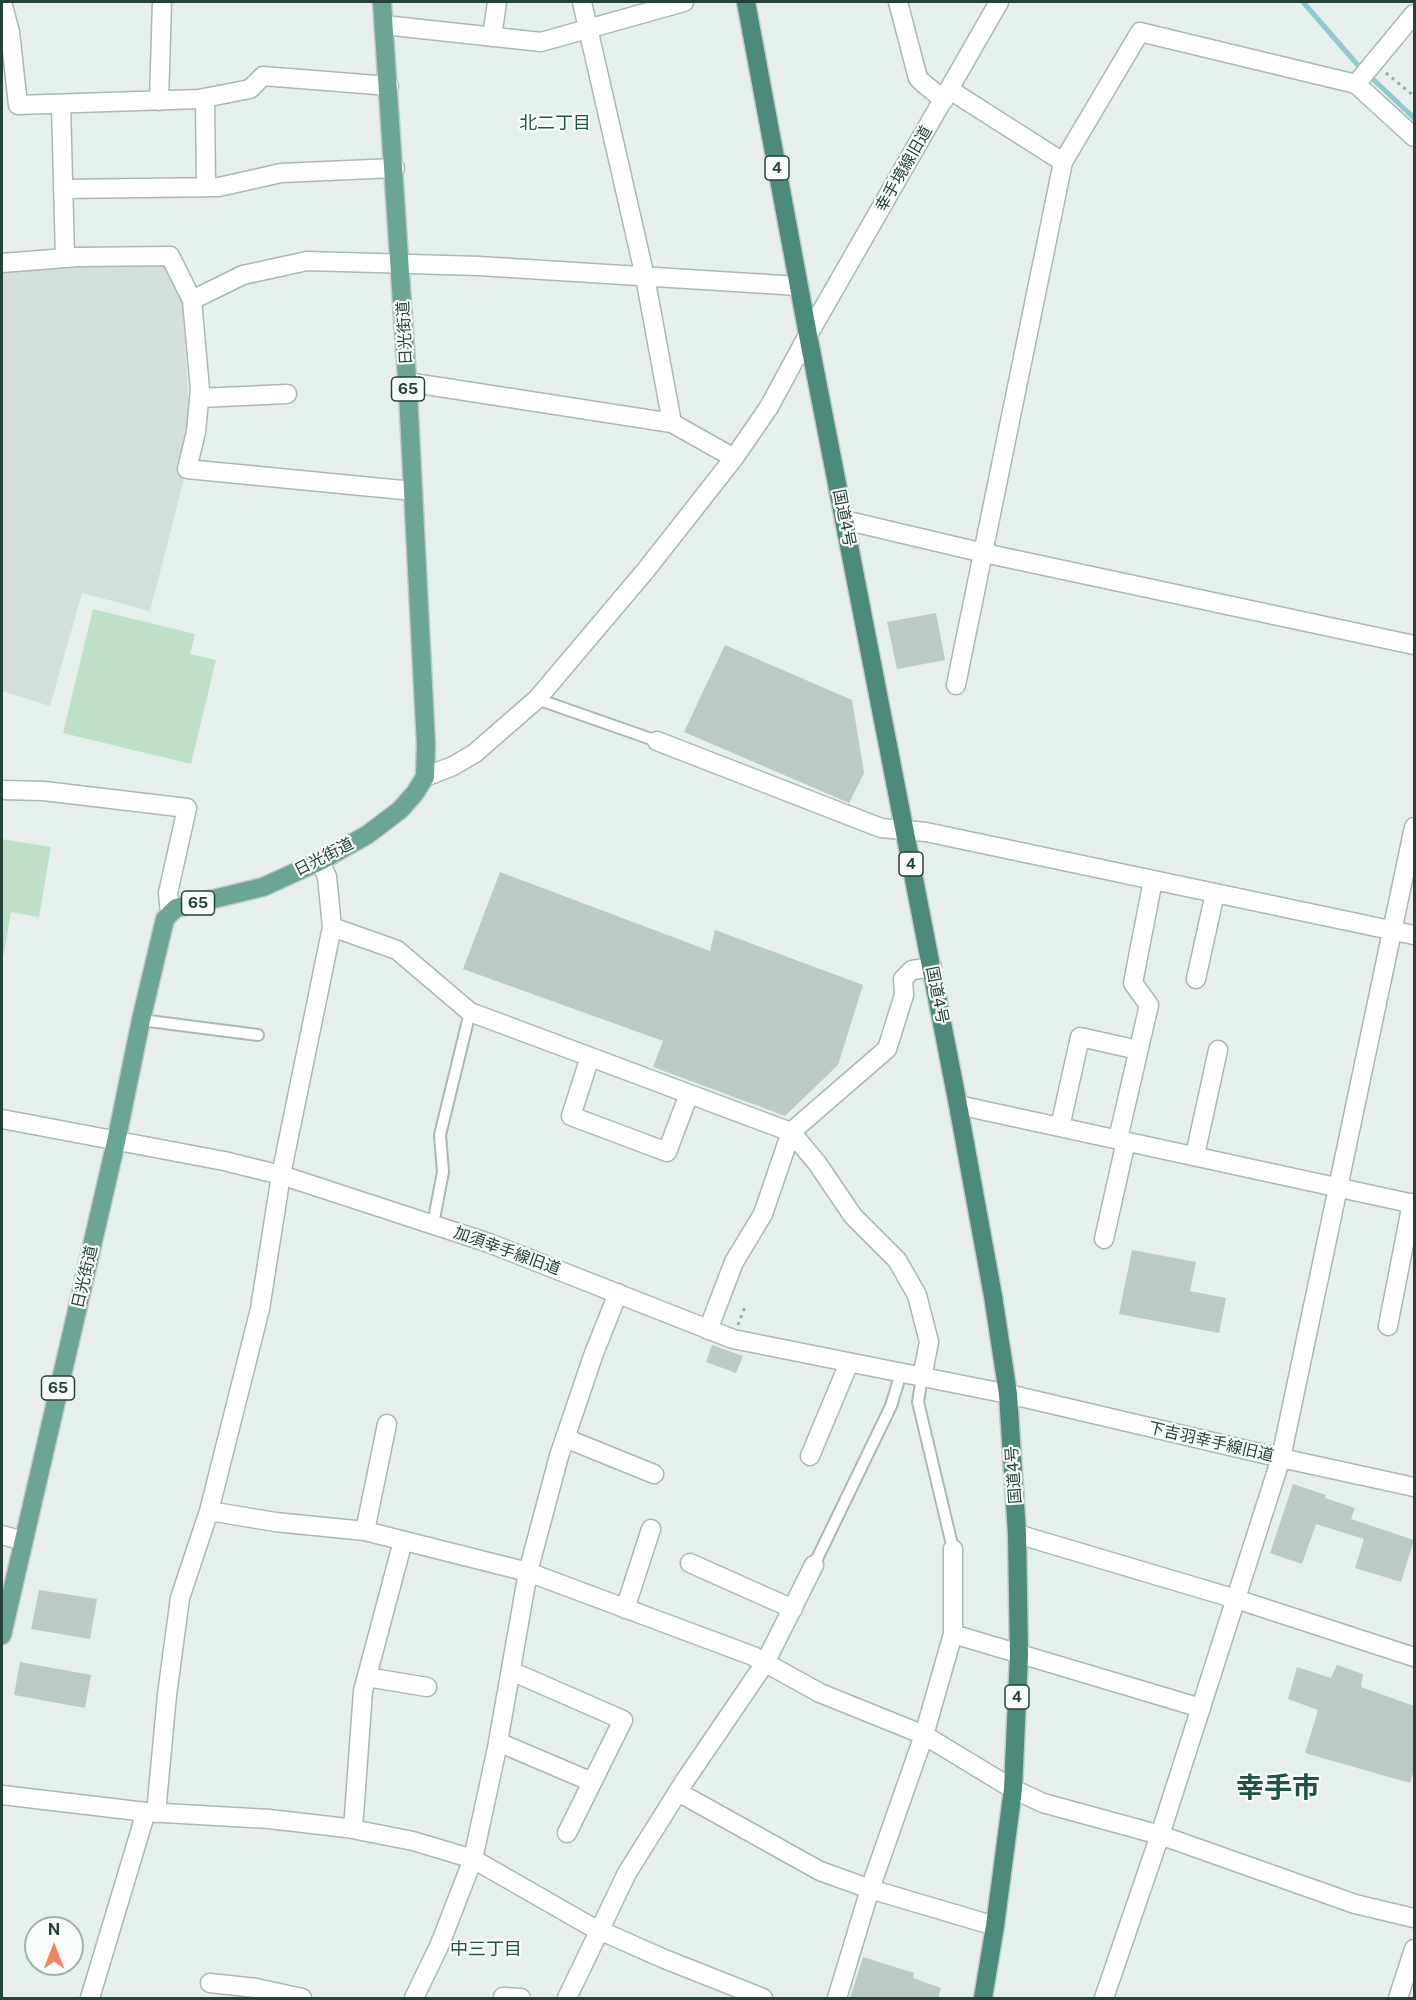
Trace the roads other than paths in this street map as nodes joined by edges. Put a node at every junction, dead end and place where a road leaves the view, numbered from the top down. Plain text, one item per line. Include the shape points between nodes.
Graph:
1 (2, 2) edge
2 (162, 2) edge
3 (382, 2) edge
4 (496, 2) edge
5 (582, 2) edge
6 (684, 2) edge
7 (746, 2) edge
8 (898, 2) edge
9 (999, 2) edge
10 (1414, 14) edge
11 (384, 25) junction
12 (587, 29) junction
13 (6, 32) edge
14 (492, 37) junction
15 (1356, 84) junction
16 (389, 86) junction
17 (947, 95) junction
18 (205, 98) junction
19 (159, 100) junction
20 (61, 104) junction
21 (1414, 137) edge
22 (1063, 162) junction
23 (394, 168) junction
24 (206, 187) junction
25 (63, 189) junction
26 (65, 258) junction
27 (2, 263) edge
28 (401, 264) junction
29 (645, 277) junction
30 (799, 286) junction
31 (192, 300) junction
32 (808, 335) junction
33 (408, 382) junction
34 (287, 394) dead end
35 (199, 398) junction
36 (672, 423) junction
37 (734, 458) junction
38 (413, 491) junction
39 (844, 520) junction
40 (984, 553) junction
41 (1414, 645) edge
42 (956, 685) dead end
43 (537, 699) junction
44 (657, 741) joint
45 (425, 777) junction
46 (2, 790) edge
47 (1414, 827) edge
48 (904, 830) junction
49 (320, 861) junction
50 (1153, 880) junction
51 (1215, 892) junction
52 (170, 913) junction
53 (332, 927) junction
54 (1393, 930) junction
55 (1414, 935) edge
56 (932, 967) junction
57 (1196, 980) dead end
58 (470, 1012) junction
59 (141, 1020) junction
60 (258, 1035) dead end
61 (1138, 1050) junction
62 (1218, 1050) dead end
63 (590, 1057) junction
64 (689, 1094) junction
65 (958, 1105) junction
66 (2, 1119) edge
67 (1060, 1127) junction
68 (791, 1132) junction
69 (1122, 1140) junction
70 (116, 1142) junction
71 (1195, 1155) junction
72 (281, 1175) junction
73 (1337, 1188) junction
74 (1413, 1203) edge
75 (432, 1224) junction
76 (1104, 1239) dead end
77 (618, 1293) junction
78 (1388, 1326) dead end
79 (708, 1330) junction
80 (849, 1363) junction
81 (901, 1373) junction
82 (922, 1377) junction
83 (1008, 1394) junction
84 (387, 1424) dead end
85 (565, 1438) junction
86 (810, 1456) dead end
87 (1281, 1458) junction
88 (654, 1474) dead end
89 (1414, 1487) edge
90 (209, 1510) junction
91 (651, 1529) dead end
92 (365, 1531) junction
93 (1017, 1534) junction
94 (2, 1535) edge
95 (23, 1540) junction
96 (403, 1541) junction
97 (953, 1549) joint
98 (690, 1563) dead end
99 (814, 1565) joint
100 (528, 1572) junction
101 (1236, 1599) junction
102 (793, 1609) junction
103 (625, 1610) junction
104 (953, 1634) junction
105 (2, 1635) edge
106 (1019, 1655) junction
107 (1414, 1657) edge
108 (765, 1663) junction
109 (511, 1671) junction
110 (367, 1677) junction
111 (427, 1687) dead end
112 (1201, 1708) junction
113 (924, 1735) junction
114 (498, 1742) junction
115 (592, 1782) junction
116 (1013, 1789) junction
117 (678, 1792) junction
118 (2, 1795) edge
119 (151, 1813) junction
120 (353, 1829) junction
121 (567, 1833) dead end
122 (1160, 1835) junction
123 (473, 1859) junction
124 (870, 1889) junction
125 (1414, 1918) edge
126 (995, 1926) junction
127 (600, 1930) junction
128 (1414, 1949) edge
129 (210, 1983) dead end
130 (90, 1998) edge
131 (302, 1998) edge
132 (414, 1998) edge
133 (567, 1998) edge
134 (763, 1998) edge
135 (837, 1998) edge
136 (983, 1998) edge
137 (1104, 1998) edge
138 (1398, 1998) edge

1 - 13 street
2 - 19 street
3 - 11 main road, 日光街道 / 65
4 - 14 street
5 - 12 street
6 - 12 street
7 - 30 highway, 国道4号 / 4
8 - 17 street via 918,78
9 - 17 street, 幸手境線旧道
10 - 15 street
11 - 14 street
11 - 16 main road, 日光街道 / 65
12 - 14 street via 542,42
12 - 29 street
13 - 20 street via 18,105
15 - 21 street
15 - 22 street via 1140,32
16 - 18 street via 263,76 250,89
16 - 23 main road, 日光街道 / 65
17 - 22 street
17 - 32 street, 幸手境線旧道
18 - 19 street
18 - 24 street
19 - 20 street
20 - 25 street
22 - 40 street
23 - 24 street via 281,173
23 - 28 main road, 日光街道 / 65
24 - 25 street
25 - 26 street
26 - 27 street
26 - 31 street via 170,256
28 - 29 street
28 - 31 street via 307,261 243,275
28 - 33 main road, 日光街道 / 65
29 - 30 street
29 - 36 street
30 - 32 highway, 国道4号 / 4
31 - 35 street
32 - 37 street, 幸手境線旧道 via 769,407
32 - 39 highway, 国道4号 / 4
33 - 36 street
33 - 38 main road, 日光街道 / 65
34 - 35 street
35 - 38 street via 187,468
36 - 37 street
37 - 43 street, 幸手境線旧道
38 - 45 main road, 日光街道 / 65
39 - 40 street
39 - 48 highway, 国道4号 / 4
40 - 41 street
40 - 42 street
43 - 44 lane
43 - 45 street, 幸手境線旧道 via 475,753
44 - 48 street via 881,828
45 - 49 main road, 日光街道 / 65 via 400,810 367,835
46 - 52 street via 44,790 187,808 168,892
47 - 54 street
48 - 50 street
48 - 56 highway, 国道4号 / 4
49 - 52 main road, 日光街道 / 65 via 263,887 176,908
49 - 53 street via 327,877
50 - 51 street
50 - 61 street via 1133,983 1149,1005
51 - 54 street
51 - 57 street
52 - 59 main road, 日光街道 / 65
53 - 58 street via 398,950
53 - 72 street
54 - 55 street
54 - 73 street
56 - 65 highway, 国道4号 / 4
56 - 68 street via 912,970 903,980 904,995 887,1049
58 - 63 street
58 - 75 lane via 440,1135 443,1172
59 - 60 lane
59 - 70 main road, 日光街道 / 65
61 - 67 street via 1080,1037
61 - 69 street
62 - 71 street
63 - 64 street
63 - 64 street via 571,1116 592,1124 667,1152
64 - 68 street
65 - 67 street
65 - 83 highway, 国道4号 / 4
66 - 70 street, 加須幸手線旧道
67 - 69 street
68 - 79 street via 763,1214 734,1262
68 - 82 street via 853,1216 897,1260 917,1295 929,1342
69 - 71 street
69 - 76 street
70 - 72 street, 加須幸手線旧道
70 - 95 main road, 日光街道 / 65
71 - 73 street
72 - 75 street, 加須幸手線旧道
72 - 90 street via 260,1309
73 - 74 street
73 - 87 street
74 - 78 street
75 - 77 street, 加須幸手線旧道
77 - 79 street, 加須幸手線旧道
77 - 85 street
79 - 80 street, 加須幸手線旧道 via 733,1339
80 - 81 street, 加須幸手線旧道
80 - 86 street
81 - 82 street, 加須幸手線旧道
81 - 99 lane via 891,1406
82 - 83 street, 加須幸手線旧道
82 - 97 lane via 918,1401
83 - 87 street, 下吉羽幸手線旧道
83 - 93 highway, 国道4号 / 4
84 - 92 street
85 - 88 street
85 - 100 street
87 - 89 street, 下吉羽幸手線旧道
87 - 101 street
90 - 92 street via 275,1522
90 - 119 street via 180,1598
91 - 103 street
92 - 96 street
93 - 101 street
93 - 106 highway, 国道4号 / 4
94 - 95 street
95 - 105 main road, 日光街道 / 65
96 - 100 street
96 - 110 street
97 - 104 street
98 - 102 street
99 - 102 street
100 - 103 street
100 - 109 street
101 - 107 street
101 - 112 street
102 - 108 street
103 - 108 street
104 - 106 street
104 - 113 street
106 - 112 street
106 - 116 highway, 国道4号 / 4
108 - 113 street via 820,1693
108 - 117 street
109 - 114 street
109 - 115 street via 623,1720
110 - 111 street
110 - 120 street
112 - 122 street
113 - 116 street
113 - 124 street
114 - 115 street
114 - 123 street
115 - 121 street
116 - 122 street via 1043,1803
116 - 126 highway, 国道4号 / 4
117 - 124 street via 820,1872
117 - 127 street via 627,1873
118 - 119 street
119 - 120 street via 269,1819
119 - 130 street
120 - 123 street
122 - 125 street via 1355,1904
122 - 137 street
123 - 127 street
123 - 132 street
124 - 126 street
124 - 135 street
126 - 136 highway, 国道4号 / 4
127 - 133 street
127 - 134 street
128 - 138 street
129 - 131 street

